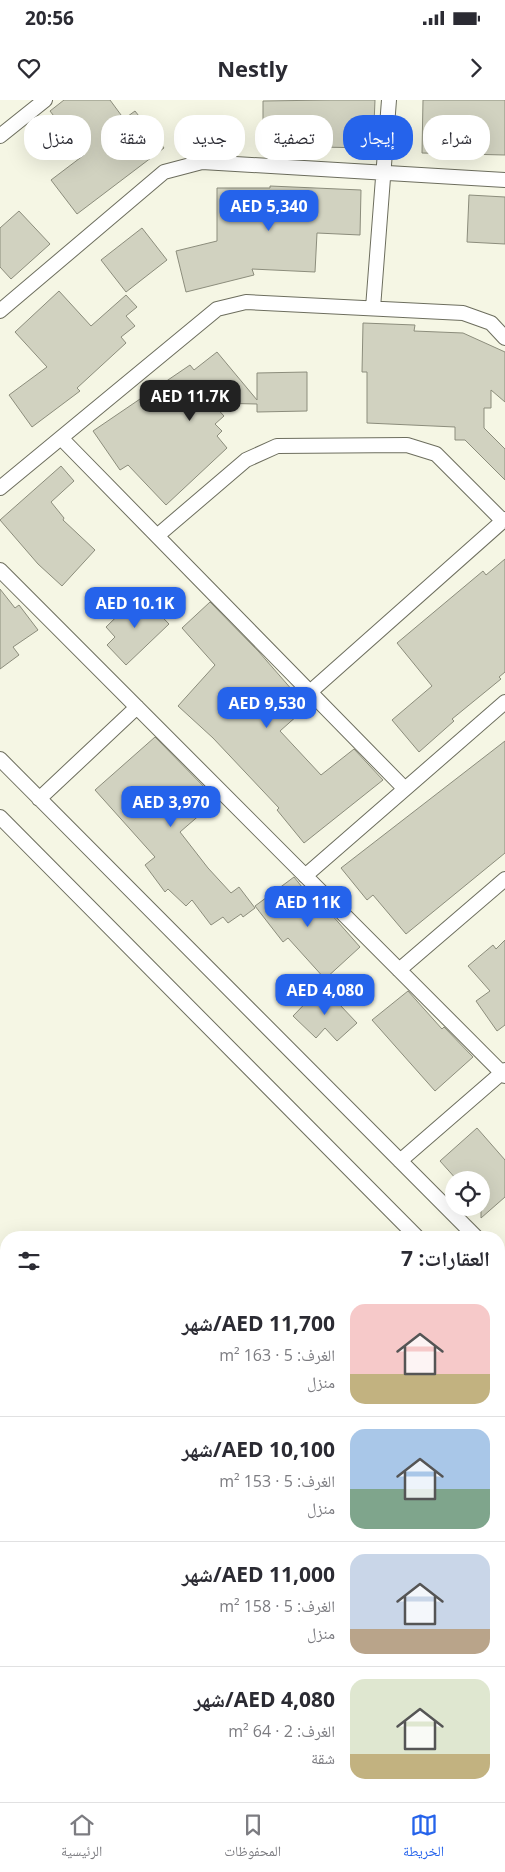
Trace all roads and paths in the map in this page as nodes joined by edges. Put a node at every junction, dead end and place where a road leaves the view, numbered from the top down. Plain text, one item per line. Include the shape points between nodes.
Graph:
1 (45, 100) edge
2 (390, 100) edge
3 (0, 136) edge
4 (384, 173) junction
5 (505, 180) edge
6 (1, 308) edge
7 (373, 308) junction
8 (505, 338) edge
9 (61, 438) junction
10 (0, 488) edge
11 (504, 520) edge
12 (157, 536) junction
13 (0, 570) edge
14 (310, 692) junction
15 (505, 702) edge
16 (136, 707) junction
17 (0, 759) edge
18 (405, 789) junction
19 (39, 799) junction
20 (0, 817) edge
21 (305, 876) junction
22 (505, 879) edge
23 (399, 970) junction
24 (504, 1073) edge
25 (400, 1161) junction
26 (411, 1231) edge
27 (470, 1231) edge

1 - 3 street
2 - 4 street
4 - 5 street
4 - 6 street via 202,162 164,172
4 - 7 street
7 - 8 street via 463,313 491,323
7 - 9 street via 246,302 217,309
9 - 10 street
9 - 12 street
11 - 12 street via 436,454 407,445 277,446 246,460
11 - 14 street
12 - 14 street
13 - 16 street
14 - 18 street
15 - 18 street
16 - 19 street
16 - 21 street
17 - 19 street
18 - 21 street
19 - 25 street
20 - 26 street
21 - 23 street
22 - 23 street
23 - 24 street
24 - 25 street
25 - 27 street

